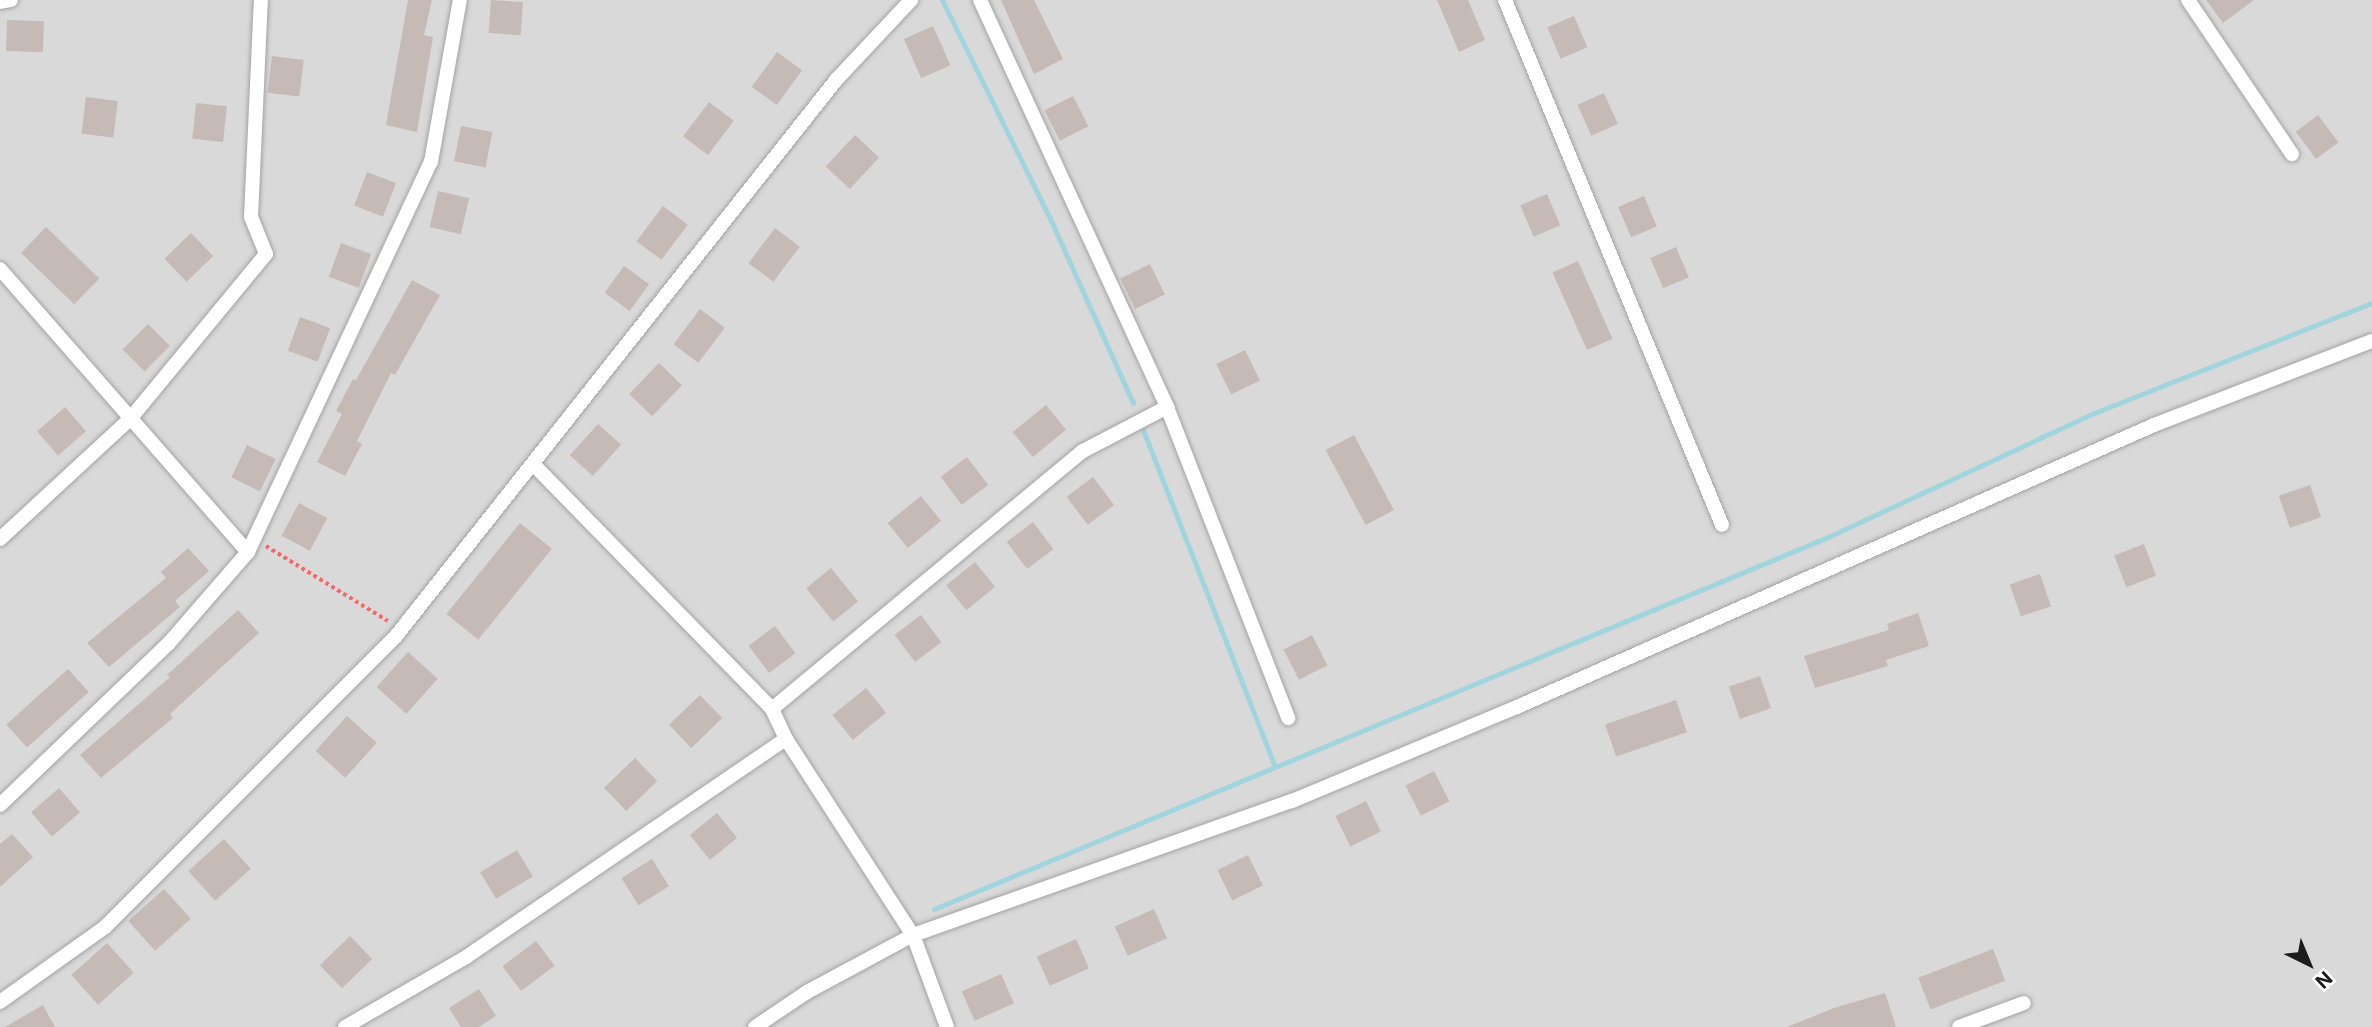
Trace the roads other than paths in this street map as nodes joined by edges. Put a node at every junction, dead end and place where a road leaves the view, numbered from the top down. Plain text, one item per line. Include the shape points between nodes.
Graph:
1 (11, 0) edge
2 (261, 0) edge
3 (460, 0) edge
4 (911, 0) edge
5 (980, 0) edge
6 (1505, 0) edge
7 (2188, 0) edge
8 (0, 2) edge
9 (2292, 155) dead end
10 (0, 269) edge
11 (2372, 341) edge
12 (1167, 407) junction
13 (131, 419) junction
14 (535, 466) junction
15 (1722, 525) dead end
16 (0, 539) edge
17 (251, 546) junction
18 (772, 709) junction
19 (1288, 718) dead end
20 (786, 739) junction
21 (0, 805) edge
22 (913, 935) junction
23 (0, 1002) edge
24 (2024, 1003) dead end
25 (345, 1027) edge
26 (755, 1027) edge
27 (947, 1027) edge
28 (1959, 1027) edge

1 - 8 street
2 - 13 street via 251,216 266,254
3 - 17 street via 431,162
4 - 14 street via 836,80
5 - 12 street
6 - 15 street
7 - 9 street
10 - 13 street
11 - 22 street via 2154,425 1517,707 1292,801
12 - 18 street via 1083,451
12 - 19 street
13 - 16 street
13 - 17 street
14 - 18 street
14 - 23 street via 401,630 105,927
17 - 21 street via 168,643
18 - 20 street
20 - 22 street
20 - 25 street via 466,957
22 - 26 street via 807,992
22 - 27 street
24 - 28 street

